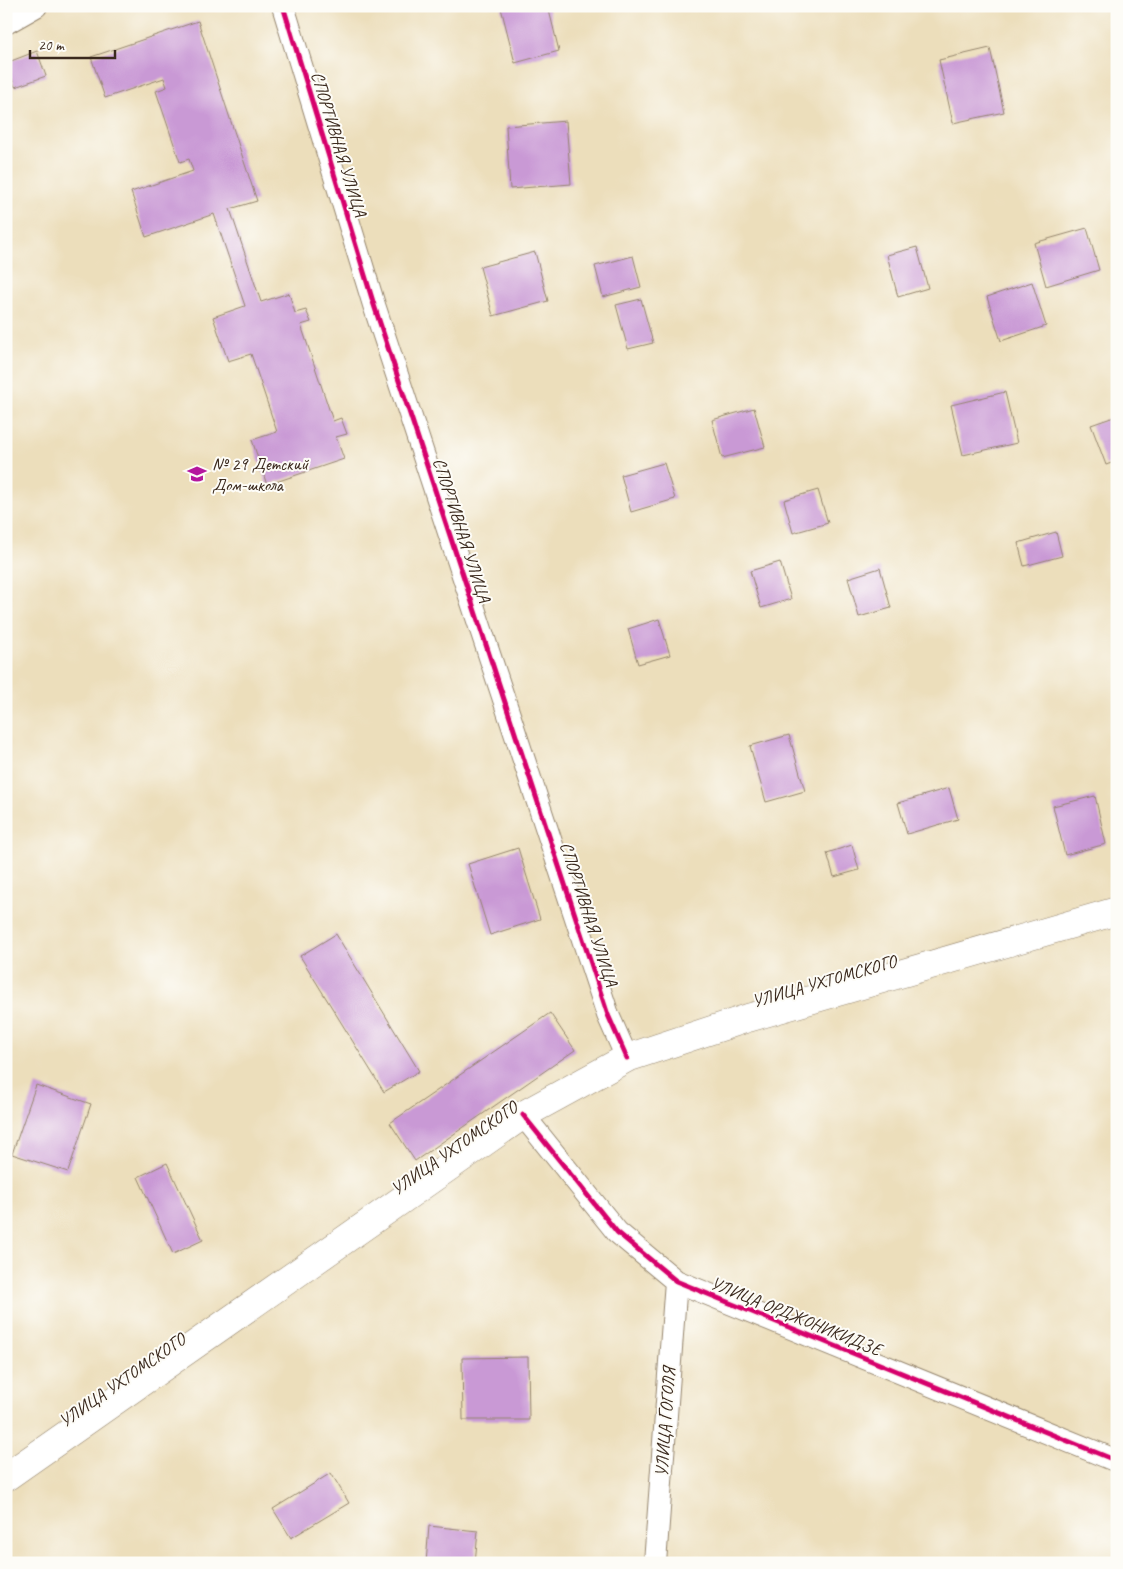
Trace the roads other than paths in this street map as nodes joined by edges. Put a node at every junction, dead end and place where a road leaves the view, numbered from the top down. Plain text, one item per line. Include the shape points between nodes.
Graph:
1 (36, 6) edge
2 (283, 6) edge
3 (6, 23) edge
4 (1117, 911) edge
5 (627, 1058) junction
6 (523, 1115) junction
7 (676, 1281) junction
8 (1117, 1461) edge
9 (6, 1477) edge
10 (655, 1563) edge

1 - 3 street
2 - 5 street, СПОРТИВНАЯ УЛИЦА via 374,305 608,1016
4 - 5 main road, УЛИЦА УХТОМСКОГО via 748,1018
5 - 6 main road, УЛИЦА УХТОМСКОГО
6 - 7 street, УЛИЦА ОРДЖОНИКИДЗЕ via 617,1232
6 - 9 main road, УЛИЦА УХТОМСКОГО
7 - 8 street, УЛИЦА ОРДЖОНИКИДЗЕ
7 - 10 street, УЛИЦА ГОГОЛЯ

